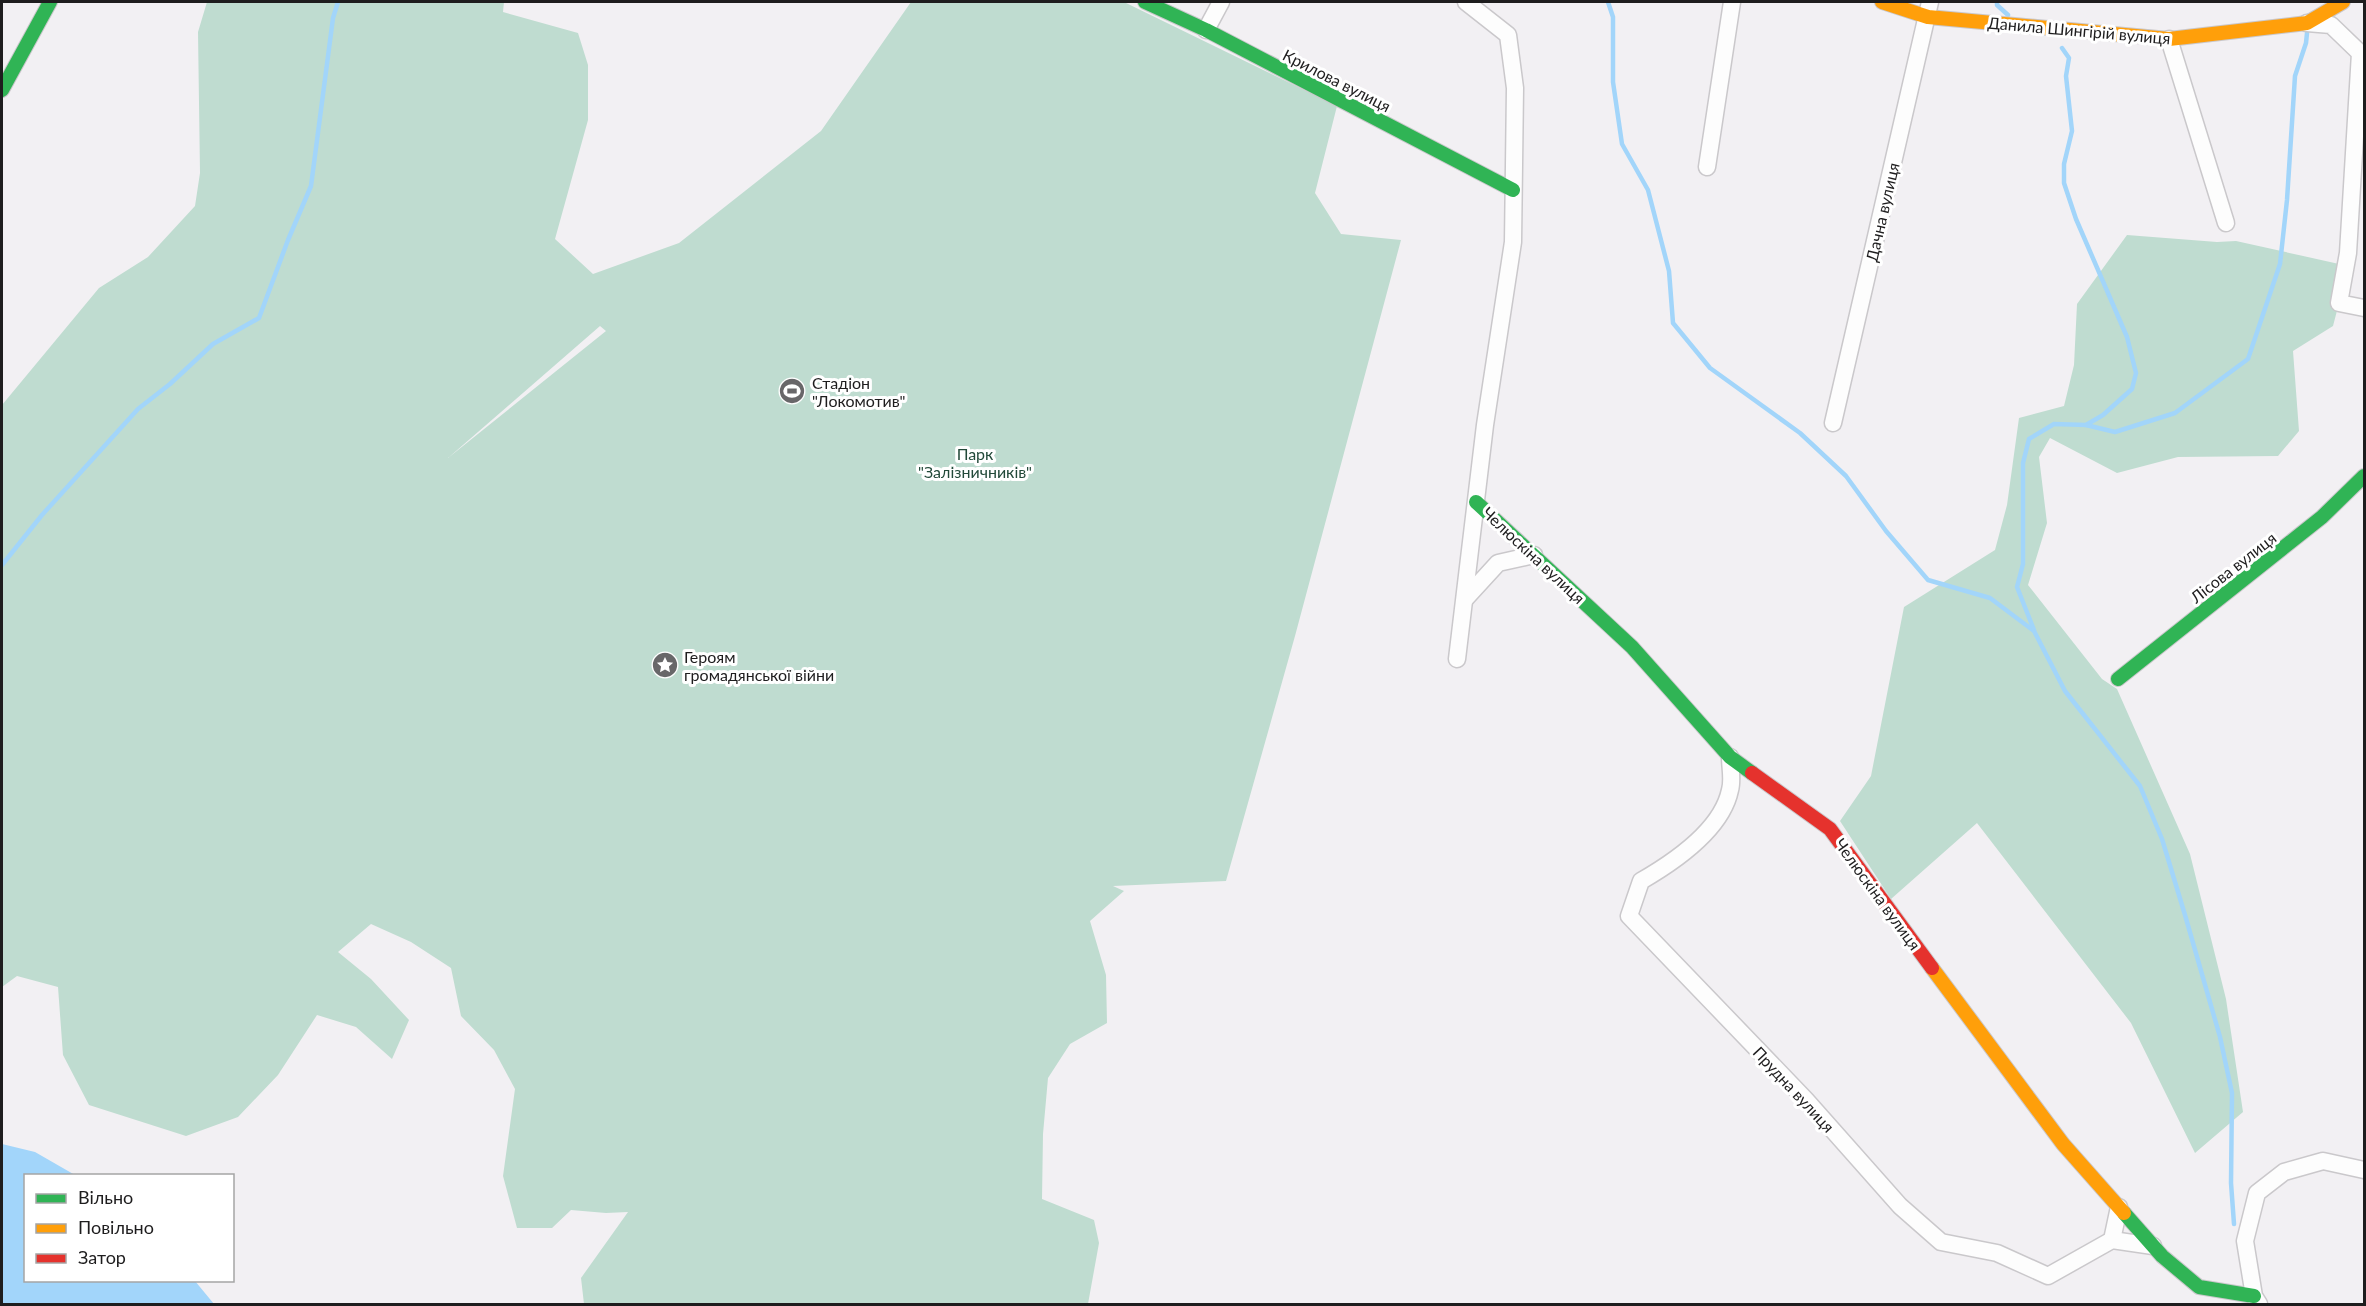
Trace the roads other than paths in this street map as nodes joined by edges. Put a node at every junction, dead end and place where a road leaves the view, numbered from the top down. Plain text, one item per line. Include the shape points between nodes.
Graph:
1 (50, 2) edge
2 (1144, 2) edge
3 (1221, 2) edge
4 (1466, 2) edge
5 (1732, 2) edge
6 (1882, 2) edge
7 (2343, 2) edge
8 (1929, 10) edge
9 (2307, 23) junction
10 (1206, 30) junction
11 (2169, 39) junction
12 (2, 90) edge
13 (1707, 167) dead end
14 (1513, 190) junction
15 (2226, 223) dead end
16 (2364, 308) edge
17 (1833, 423) dead end
18 (2364, 476) edge
19 (1476, 502) junction
20 (1534, 555) junction
21 (1464, 599) junction
22 (1457, 659) dead end
23 (2118, 679) dead end
24 (1730, 757) junction
25 (2364, 1170) edge
26 (2119, 1208) junction
27 (2112, 1240) junction
28 (2153, 1246) junction
29 (2257, 1300) edge

1 - 12 street
2 - 10 street, Крилова вулиця
3 - 10 street
4 - 14 street, Челюскіна вулиця via 1508,35 1515,88
5 - 13 street
6 - 8 street, Данила Шингірій вулиця
7 - 9 street, Данила Шингірій вулиця
8 - 11 street, Данила Шингірій вулиця
8 - 17 street, Дачна вулиця
9 - 11 street, Данила Шингірій вулиця
9 - 16 street via 2331,25 2360,53 2348,253 2339,303
10 - 14 street, Крилова вулиця
11 - 15 street
14 - 19 street, Челюскіна вулиця via 1513,242
18 - 23 street, Лісова вулиця via 2322,517
19 - 20 street, Челюскіна вулиця
19 - 21 street, Челюскіна вулиця
20 - 21 street via 1498,563
20 - 24 street, Челюскіна вулиця via 1632,647
21 - 22 street, Челюскіна вулиця
24 - 26 street, Челюскіна вулиця via 1830,829 2063,1144
24 - 27 street, Прудна вулиця via 1731,789 1716,820 1671,864 1641,881 1629,916 1806,1100 1900,1206 1941,1242 1997,1253 2048,1276
25 - 29 street via 2323,1161 2284,1172 2257,1193 2245,1241
26 - 27 street
26 - 28 street, Челюскіна вулиця
27 - 28 street
28 - 29 street, Челюскіна вулиця via 2199,1287

